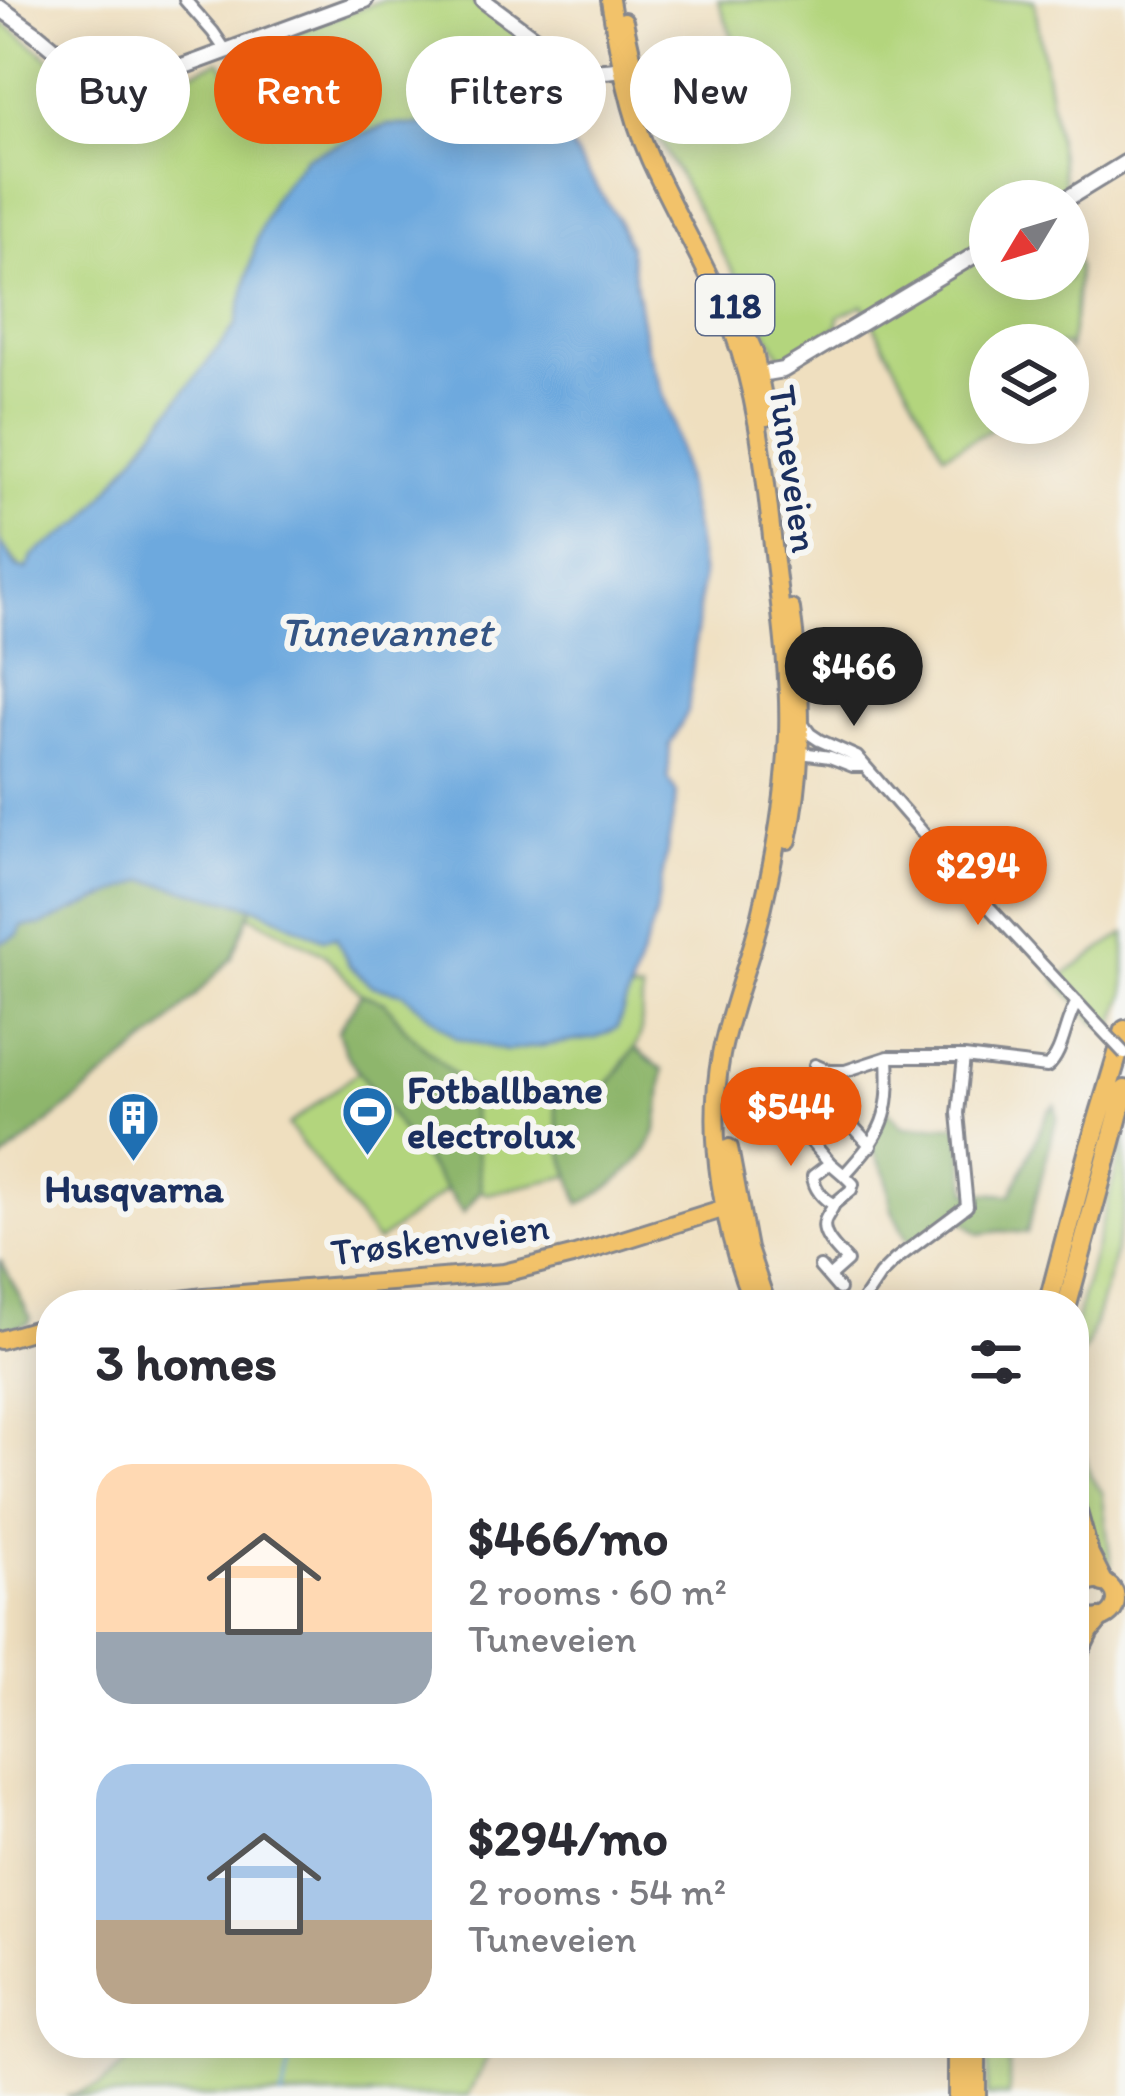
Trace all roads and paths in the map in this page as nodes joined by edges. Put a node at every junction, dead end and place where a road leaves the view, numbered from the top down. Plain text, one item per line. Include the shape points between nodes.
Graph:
1 (365, 0) edge
2 (483, 0) edge
3 (614, 0) edge
4 (188, 1) edge
5 (0, 8) edge
6 (216, 36) edge
7 (267, 36) edge
8 (214, 55) edge
9 (628, 68) junction
10 (1125, 163) edge
11 (1089, 185) edge
12 (969, 259) edge
13 (754, 375) junction
14 (802, 722) junction
15 (788, 736) junction
16 (801, 753) junction
17 (862, 766) junction
18 (763, 908) junction
19 (1077, 1003) junction
20 (1125, 1030) edge
21 (1125, 1054) edge
22 (888, 1057) junction
23 (964, 1058) junction
24 (815, 1065) dead end
25 (1125, 1090) edge
26 (871, 1146) junction
27 (830, 1162) junction
28 (844, 1175) junction
29 (834, 1204) junction
30 (732, 1206) junction
31 (1060, 1255) junction
32 (839, 1289) dead end
33 (292, 1290) edge
34 (749, 1290) edge
35 (762, 1290) edge
36 (872, 1290) edge
37 (1042, 1290) edge
38 (1052, 1290) edge
39 (1071, 1290) edge
40 (36, 1329) edge
41 (0, 1340) edge
42 (1089, 1554) edge
43 (1100, 1589) edge
44 (1111, 1616) edge
45 (958, 2058) edge
46 (976, 2058) edge
47 (958, 2096) edge
48 (976, 2096) edge

1 - 7 street
2 - 9 street via 572,66
3 - 9 main road, Tuneveien / 118
4 - 6 street
5 - 8 street via 94,82 113,88
9 - 13 main road, Tuneveien / 118 via 644,145
10 - 11 street
12 - 13 street via 783,370
13 - 14 main road, Tuneveien / 118
13 - 15 main road, Tuneveien / 118
14 - 16 main road, Tuneveien / 118
14 - 17 street
15 - 16 street
15 - 18 main road, 118
16 - 17 street
16 - 18 main road, 118 via 787,844
17 - 19 street
18 - 30 main road, 118 via 720,1059 716,1116
19 - 21 street, bridge
19 - 23 street via 1047,1067
20 - 31 highway
22 - 23 street
22 - 24 street via 845,1071
22 - 26 street via 886,1109
23 - 36 street via 958,1113 967,1206 895,1260
25 - 39 highway
26 - 27 street via 825,1105 805,1134
26 - 28 street
27 - 28 street
27 - 29 street via 813,1185
28 - 29 street via 851,1190
29 - 32 street via 826,1231 847,1261 825,1272
30 - 33 main road, Trøskenveien via 504,1273
30 - 34 main road
30 - 35 main road
31 - 37 highway
31 - 38 highway
40 - 41 main road
42 - 43 highway
43 - 44 main road
45 - 47 highway
46 - 48 highway

